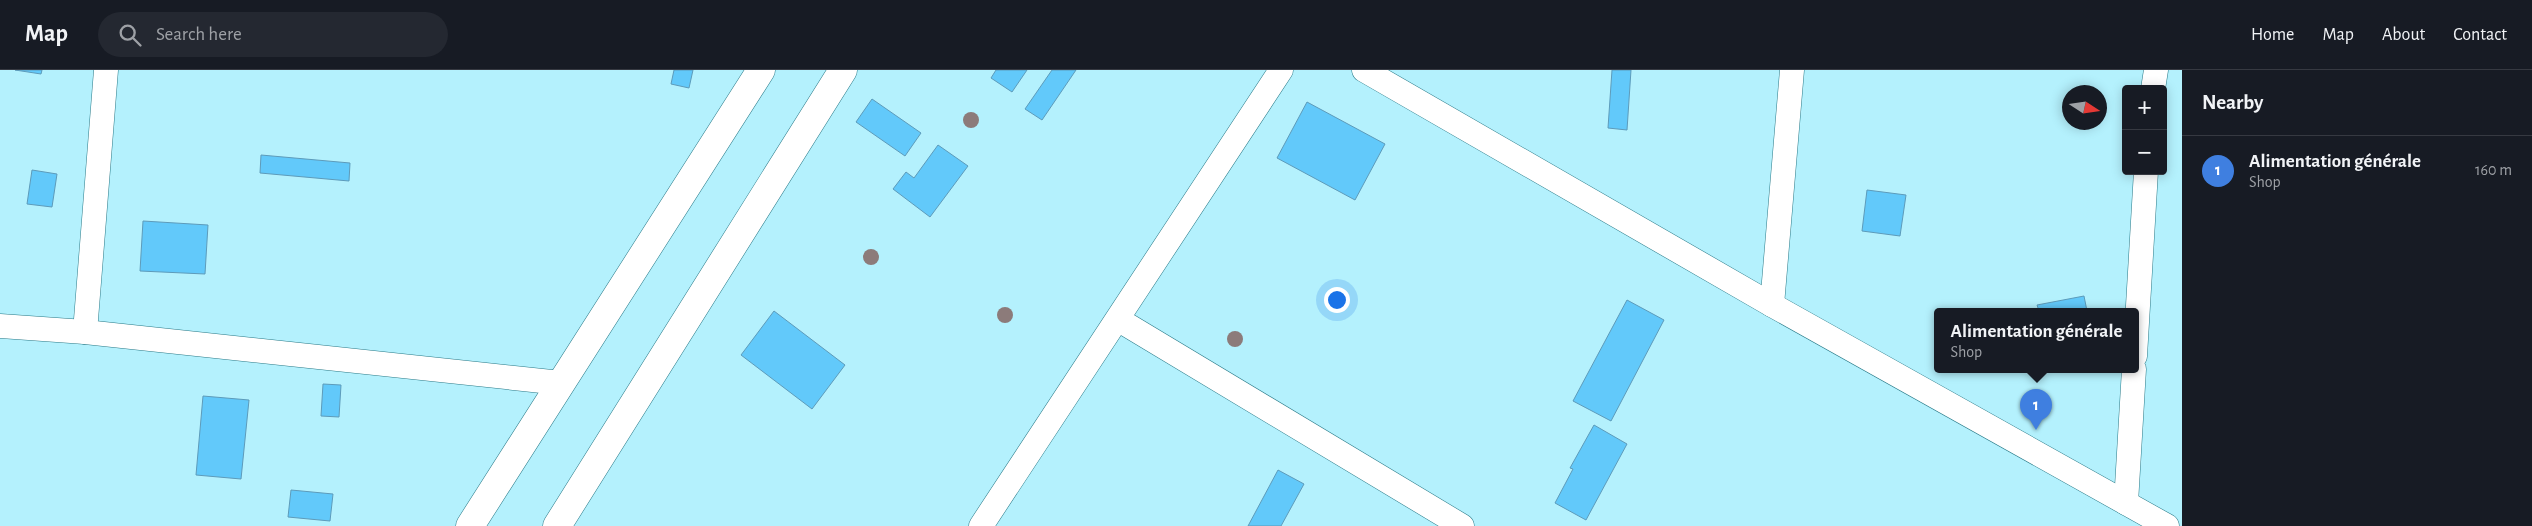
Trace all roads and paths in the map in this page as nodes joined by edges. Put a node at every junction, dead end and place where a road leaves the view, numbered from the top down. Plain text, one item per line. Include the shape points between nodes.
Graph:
1 (106, 70) edge
2 (761, 70) edge
3 (843, 70) edge
4 (1281, 70) edge
5 (1364, 70) edge
6 (1792, 70) edge
7 (2156, 70) edge
8 (2154, 85) edge
9 (2146, 175) edge
10 (1772, 305) junction
11 (2138, 308) edge
12 (1119, 320) junction
13 (0, 326) edge
14 (85, 332) junction
15 (2134, 373) edge
16 (561, 383) junction
17 (2126, 503) junction
18 (470, 526) edge
19 (557, 526) edge
20 (981, 526) edge
21 (1462, 526) edge
22 (2167, 526) edge

1 - 14 street
2 - 16 main road
3 - 19 main road
4 - 12 street
5 - 10 street
6 - 10 street
7 - 8 street
9 - 11 street
10 - 17 street
12 - 20 street
12 - 21 street
13 - 14 street
14 - 16 street
15 - 17 street
16 - 18 main road
17 - 22 street

